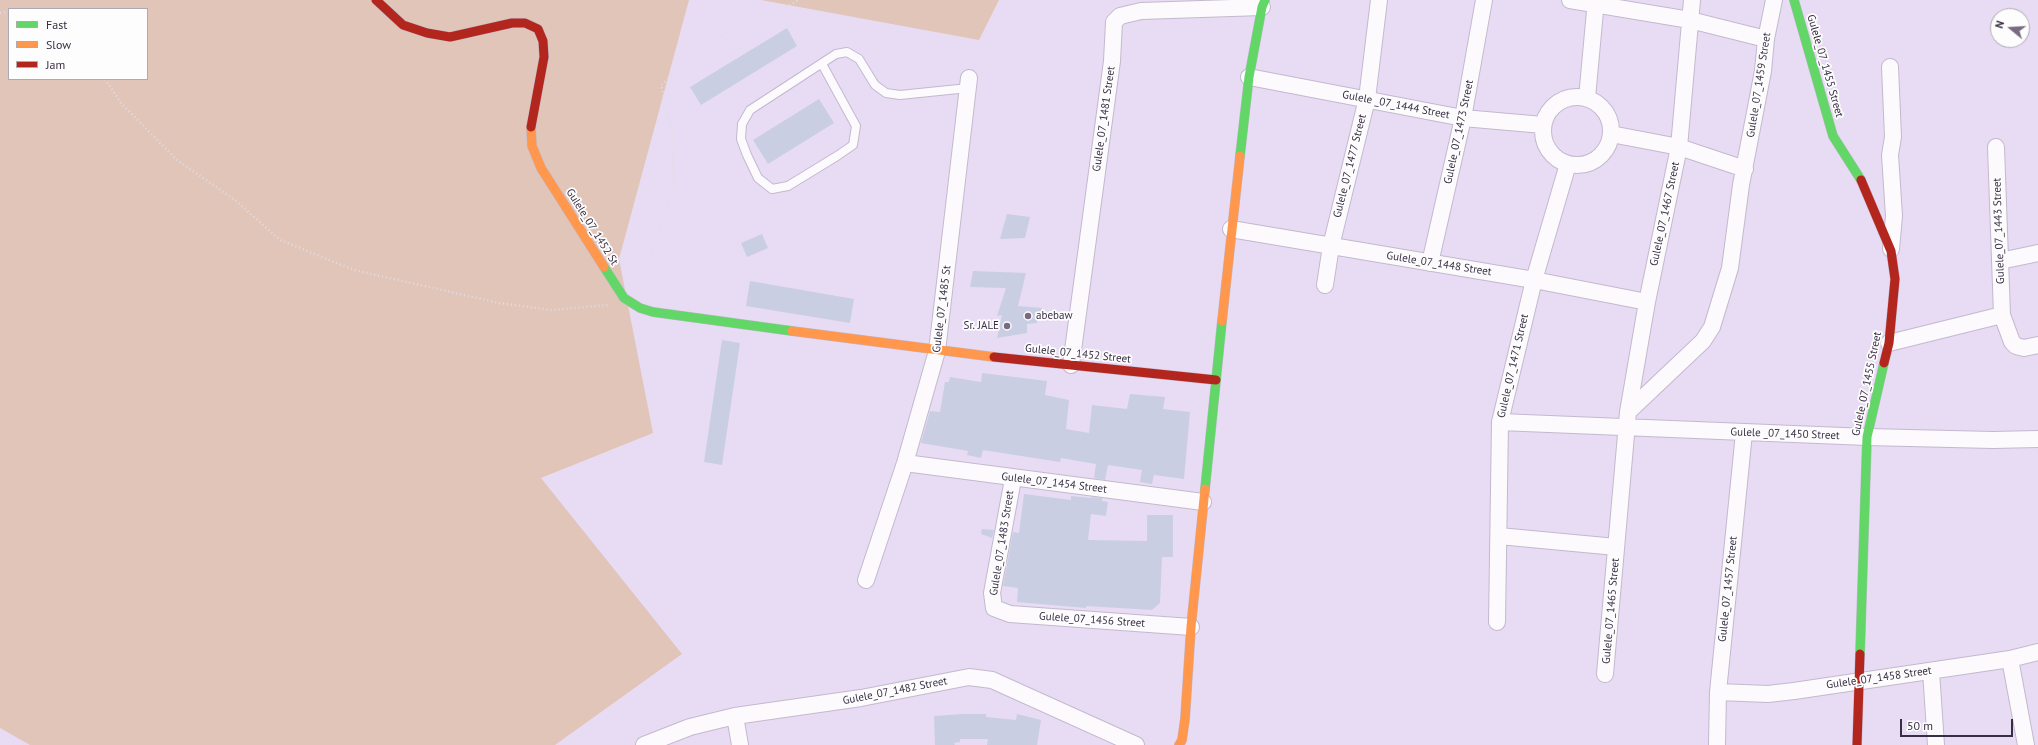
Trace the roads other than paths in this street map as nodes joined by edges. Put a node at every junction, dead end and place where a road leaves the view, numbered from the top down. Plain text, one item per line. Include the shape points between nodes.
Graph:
1 (376, 0) edge
2 (1379, 0) edge
3 (1484, 0) edge
4 (1570, 0) edge
5 (1692, 0) edge
6 (1774, 0) edge
7 (1794, 0) edge
8 (1596, 2) edge
9 (1264, 3) edge
10 (1690, 20) junction
11 (1766, 40) junction
12 (822, 64) junction
13 (1890, 67) dead end
14 (1249, 78) junction
15 (969, 83) joint
16 (1587, 98) junction
17 (1367, 99) junction
18 (1463, 118) junction
19 (1543, 125) junction
20 (1611, 134) junction
21 (1679, 147) junction
22 (1996, 147) dead end
23 (1568, 164) junction
24 (1745, 169) junction
25 (1231, 229) junction
26 (1331, 246) junction
27 (1891, 251) junction
28 (2038, 253) edge
29 (2000, 261) junction
30 (1430, 263) junction
31 (1534, 280) junction
32 (1325, 284) dead end
33 (1647, 302) junction
34 (2002, 314) junction
35 (1889, 343) junction
36 (2038, 345) edge
37 (937, 351) junction
38 (1071, 365) junction
39 (1216, 380) junction
40 (1628, 420) junction
41 (1500, 422) junction
42 (1744, 433) junction
43 (1867, 437) junction
44 (2038, 439) edge
45 (905, 463) junction
46 (1013, 478) junction
47 (1203, 502) junction
48 (1498, 536) junction
49 (1616, 547) junction
50 (866, 580) dead end
51 (994, 608) joint
52 (1497, 622) dead end
53 (1192, 627) junction
54 (2038, 652) edge
55 (2010, 659) junction
56 (1931, 671) junction
57 (1605, 674) dead end
58 (1859, 683) junction
59 (1718, 692) junction
60 (735, 716) junction
61 (644, 745) edge
62 (740, 745) edge
63 (1136, 745) edge
64 (1179, 745) edge
65 (1717, 745) edge
66 (1857, 745) edge
67 (1936, 745) edge
68 (2026, 745) edge

1 - 37 street, Gulele_07_1452 St via 403,25 427,33 450,37 512,23 525,23 538,29 543,41 544,57 531,125 532,146 541,168 624,298 640,308 653,312
2 - 17 street, Gulele_07_1477 Street
3 - 18 street, Gulele_07_1473 Street
4 - 8 street
5 - 10 street, Gulele_07_1467 Street
6 - 11 street, Gulele_07_1459 Street
7 - 27 street, Gulele_07_1455 Street via 1833,136 1859,176
8 - 10 street
8 - 16 street
9 - 14 street
9 - 38 street, Gulele_07_1481 Street via 1141,11 1120,16 1114,22 1112,61
10 - 11 street
10 - 21 street, Gulele_07_1467 Street
11 - 24 street, Gulele_07_1459 Street via 1763,71
12 - 12 lane via 750,110 742,124 740,139 750,161 758,178 772,189 788,186 853,145 856,126
12 - 15 lane via 836,54 847,52 860,59 875,85 886,93 900,95
13 - 27 street via 1893,137 1890,155 1894,216
14 - 17 street, Gulele _07_1444 Street
14 - 25 street
15 - 37 street, Gulele_07_1485 St
16 - 19 street via 1576,96 1556,104 1548,111
16 - 20 street via 1598,103 1606,112
17 - 18 street, Gulele _07_1444 Street
17 - 26 street, Gulele_07_1477 Street
18 - 19 street, Gulele _07_1444 Street
18 - 30 street, Gulele_07_1473 Street
19 - 23 street via 1545,143 1550,153
20 - 21 street
20 - 23 street via 1608,146 1591,162 1580,165
21 - 24 street
21 - 33 street, Gulele_07_1467 Street
22 - 29 street, Gulele_07_1443 Street
23 - 31 street, Gulele_07_1471 Street
24 - 40 street, Gulele_07_1459 Street via 1730,268 1712,327 1703,341
25 - 26 street, Gulele_07_1448 Street
25 - 39 street
26 - 30 street, Gulele_07_1448 Street
26 - 32 street, Gulele_07_1477 Street
27 - 35 street, Gulele_07_1455 Street via 1895,279
28 - 29 street
29 - 34 street, Gulele_07_1443 Street
30 - 31 street, Gulele_07_1448 Street
31 - 33 street, Gulele_07_1448 Street
31 - 41 street, Gulele_07_1471 Street
33 - 40 street, Gulele_07_1467 Street
34 - 35 street
34 - 36 street, Gulele_07_1443 Street via 2012,342 2016,346 2024,348
35 - 43 street, Gulele_07_1455 Street
37 - 38 street, Gulele_07_1452 Street
37 - 45 street, Gulele_07_1485 St
38 - 39 street, Gulele_07_1452 Street
39 - 47 street
40 - 41 street, Gulele _07_1450 Street
40 - 42 street, Gulele _07_1450 Street
40 - 49 street, Gulele_07_1465 Street
41 - 48 street, Gulele_07_1471 Street
42 - 43 street, Gulele _07_1450 Street
42 - 59 street, Gulele_07_1457 Street
43 - 44 street, Gulele _07_1450 Street
43 - 58 street, Gulele_07_1455 Street
45 - 46 street, Gulele_07_1454 Street
45 - 50 street, Gulele_07_1485 St
46 - 47 street, Gulele_07_1454 Street
46 - 51 street, Gulele_07_1483 Street via 992,593
47 - 53 street
48 - 49 street, Gulele_07_1465 Street
48 - 52 street, Gulele_07_1471 Street
49 - 57 street, Gulele_07_1465 Street
51 - 53 street, Gulele_07_1456 Street via 1010,614
53 - 64 street via 1185,720
54 - 55 street, Gulele_07_1458 Street
55 - 56 street, Gulele_07_1458 Street
55 - 68 street
56 - 58 street, Gulele_07_1458 Street
56 - 67 street
58 - 59 street, Gulele_07_1458 Street via 1768,694
58 - 66 street, Gulele_07_1455 Street
59 - 65 street, Gulele_07_1457 Street
60 - 61 street, Gulele_07_1482 Street via 690,727
60 - 62 street
60 - 63 street, Gulele_07_1482 Street via 861,698 969,677 992,680

